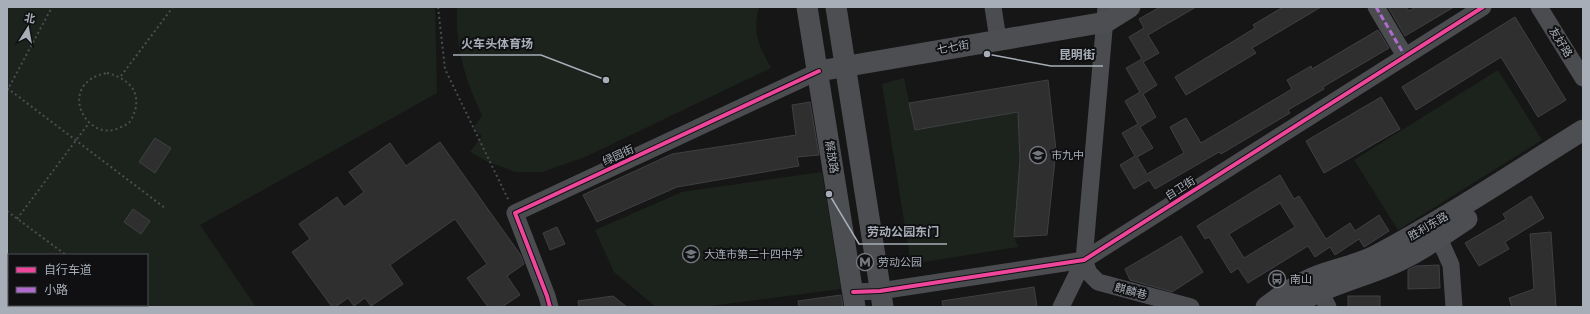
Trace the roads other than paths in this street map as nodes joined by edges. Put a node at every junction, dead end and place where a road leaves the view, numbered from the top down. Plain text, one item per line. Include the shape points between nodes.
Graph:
1 (807, 7) edge
2 (836, 7) edge
3 (993, 7) edge
4 (1130, 7) edge
5 (1376, 7) edge
6 (1483, 7) edge
7 (1539, 7) edge
8 (1106, 14) edge
9 (998, 39) junction
10 (1405, 56) junction
11 (846, 66) junction
12 (818, 71) junction
13 (1583, 78) edge
14 (1583, 130) edge
15 (1583, 144) edge
16 (1438, 230) junction
17 (1084, 260) junction
18 (1320, 292) edge
19 (881, 299) edge
20 (854, 300) edge
21 (550, 307) edge
22 (1062, 307) edge
23 (1191, 307) edge
24 (1266, 307) edge
25 (1291, 307) edge
26 (1454, 307) edge

1 - 12 main road, 解放路
2 - 11 main road
3 - 9 street
4 - 8 main road, 七七街
5 - 10 street
6 - 10 street, 自卫街
7 - 13 street, 友好路
8 - 9 main road, 七七街
8 - 17 street
9 - 11 main road, 七七街
10 - 17 street, 自卫街
11 - 12 main road, 七七街
11 - 19 main road
12 - 20 main road, 解放路
12 - 21 street, 绿园街 via 515,213
14 - 16 main road, 胜利东路
15 - 16 main road
16 - 18 main road via 1392,265
16 - 26 street via 1451,265
17 - 19 street, 自卫街
17 - 22 street
17 - 23 street, 麒麟巷 via 1089,273 1098,282
18 - 24 main road via 1282,294
18 - 25 main road
19 - 20 street, 自卫街

